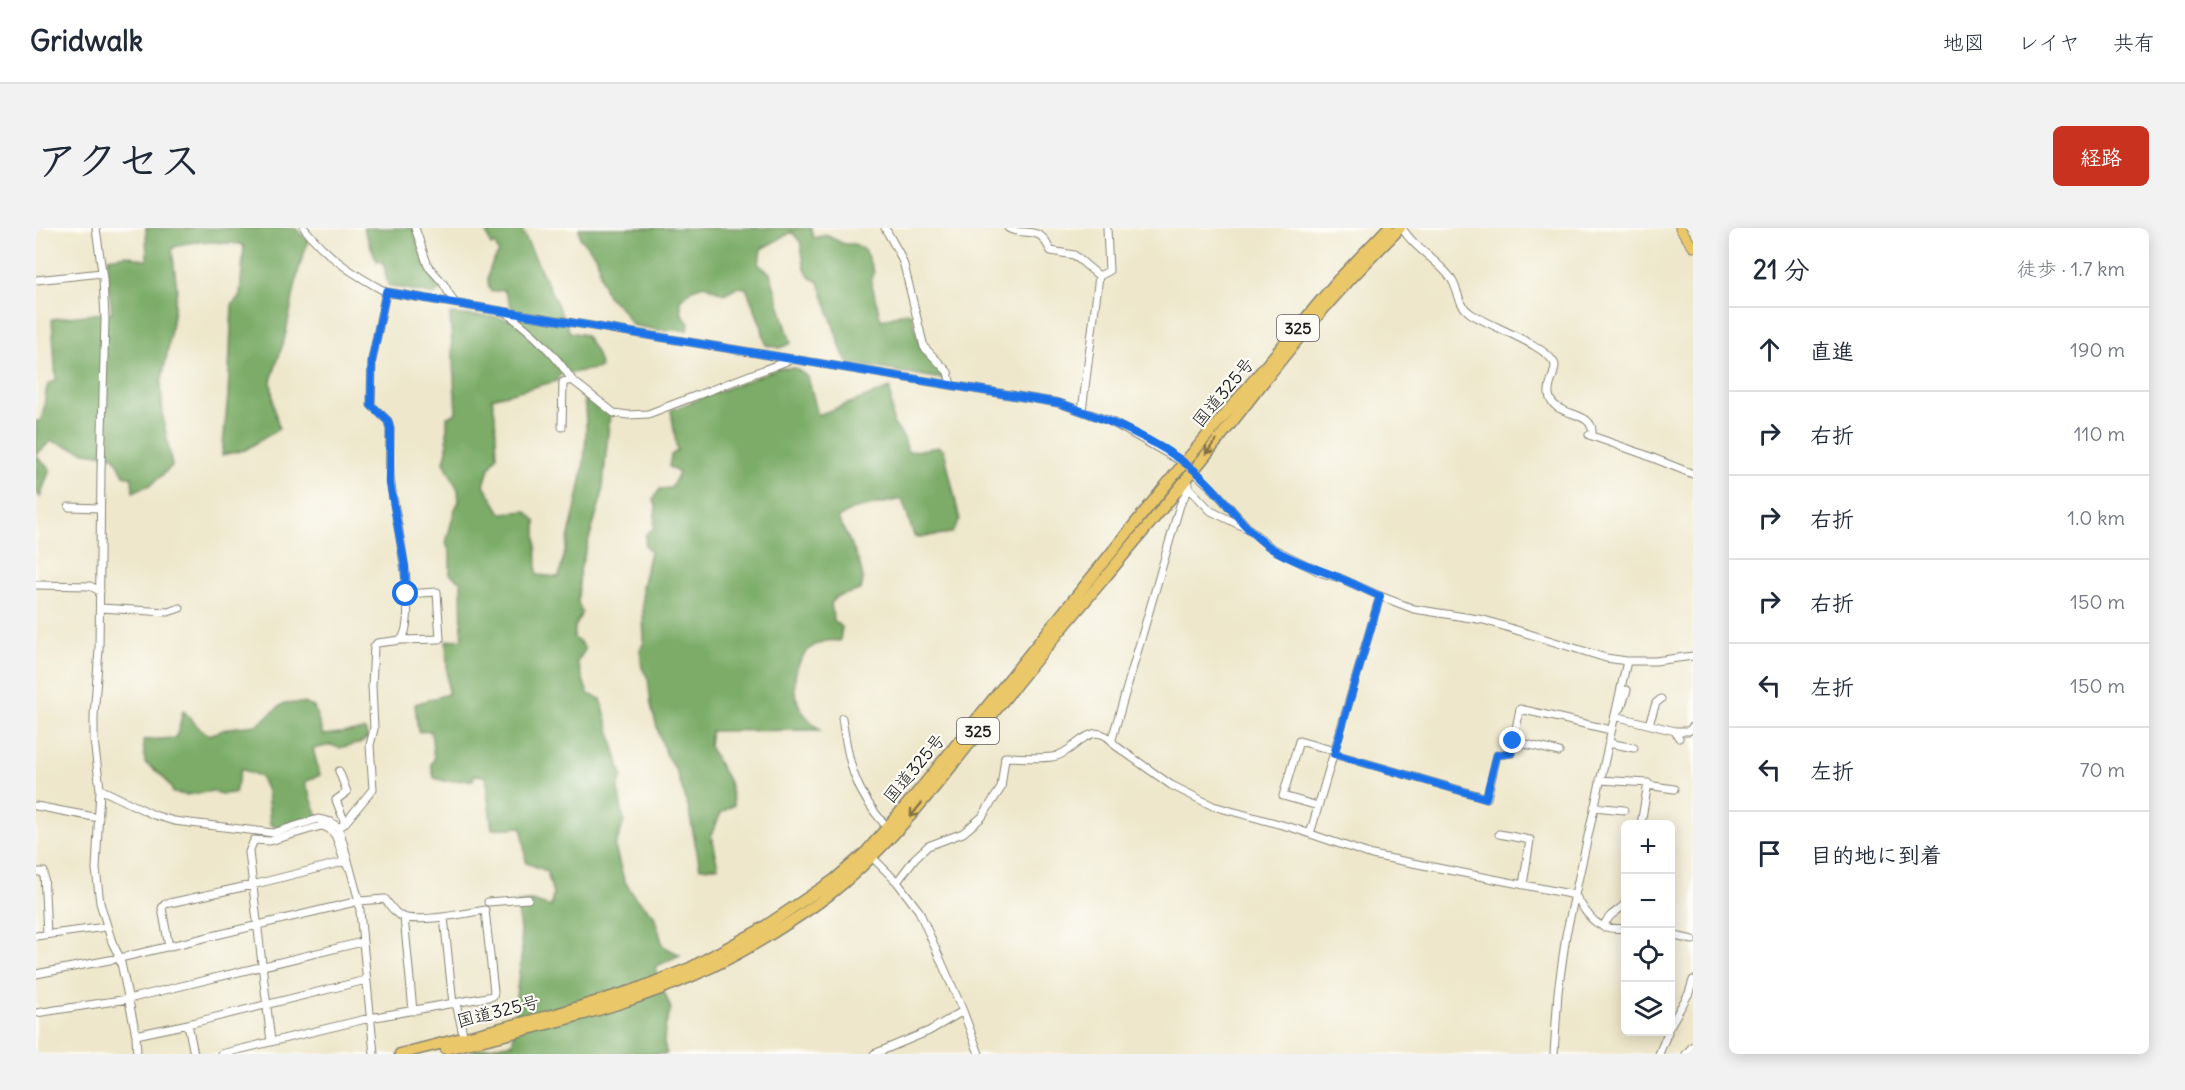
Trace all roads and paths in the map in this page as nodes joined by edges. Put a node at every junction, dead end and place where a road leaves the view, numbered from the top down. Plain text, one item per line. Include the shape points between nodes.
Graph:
1 (96, 228) edge
2 (304, 228) edge
3 (415, 228) edge
4 (885, 228) edge
5 (1008, 228) edge
6 (1107, 228) edge
7 (1388, 228) edge
8 (1401, 228) edge
9 (1680, 228) edge
10 (1693, 247) edge
11 (102, 273) junction
12 (1099, 276) junction
13 (36, 280) edge
14 (386, 292) junction
15 (454, 302) junction
16 (503, 310) junction
17 (792, 359) junction
18 (572, 380) junction
19 (951, 385) junction
20 (1082, 411) junction
21 (562, 427) dead end
22 (1184, 463) junction
23 (1191, 473) junction
24 (1693, 474) edge
25 (1189, 488) junction
26 (69, 507) dead end
27 (100, 508) junction
28 (1250, 529) junction
29 (36, 585) edge
30 (100, 591) junction
31 (406, 594) junction
32 (1380, 596) junction
33 (100, 608) junction
34 (180, 608) dead end
35 (401, 640) junction
36 (1693, 656) edge
37 (1627, 662) junction
38 (1627, 690) dead end
39 (1661, 699) dead end
40 (1615, 714) junction
41 (842, 718) dead end
42 (1649, 724) junction
43 (1692, 727) edge
44 (1611, 730) junction
45 (1112, 739) junction
46 (1513, 741) junction
47 (1609, 743) junction
48 (1634, 748) dead end
49 (1334, 752) junction
50 (1559, 752) dead end
51 (339, 771) dead end
52 (1600, 780) junction
53 (1647, 786) junction
54 (100, 789) junction
55 (1674, 789) dead end
56 (36, 806) edge
57 (1318, 806) junction
58 (1594, 807) junction
59 (1624, 810) dead end
60 (99, 818) junction
61 (1642, 820) edge
62 (342, 825) junction
63 (886, 826) junction
64 (1311, 834) junction
65 (1499, 834) dead end
66 (869, 854) junction
67 (343, 862) junction
68 (351, 871) junction
69 (36, 872) edge
70 (897, 882) junction
71 (252, 885) junction
72 (1523, 885) junction
73 (489, 893) dead end
74 (1575, 895) junction
75 (528, 898) dead end
76 (359, 901) junction
77 (488, 902) junction
78 (1621, 908) edge
79 (485, 910) junction
80 (404, 917) junction
81 (444, 917) junction
82 (106, 927) junction
83 (257, 927) junction
84 (1603, 927) junction
85 (1621, 928) edge
86 (47, 934) junction
87 (36, 936) edge
88 (1675, 936) edge
89 (1693, 940) edge
90 (363, 942) junction
91 (169, 947) junction
92 (120, 958) junction
93 (262, 966) junction
94 (36, 974) edge
95 (366, 980) junction
96 (1693, 980) edge
97 (128, 999) junction
98 (267, 1004) junction
99 (455, 1004) junction
100 (413, 1011) junction
101 (963, 1011) junction
102 (36, 1013) edge
103 (370, 1018) junction
104 (1675, 1019) edge
105 (188, 1024) junction
106 (136, 1035) junction
107 (1666, 1036) edge
108 (464, 1041) junction
109 (271, 1042) junction
110 (1693, 1046) edge
111 (137, 1054) edge
112 (194, 1054) edge
113 (221, 1054) edge
114 (374, 1054) edge
115 (400, 1054) edge
116 (428, 1054) edge
117 (874, 1054) edge
118 (979, 1054) edge
119 (1554, 1054) edge
120 (1659, 1054) edge
121 (1686, 1054) edge

1 - 11 street
2 - 14 street via 351,273
3 - 15 street via 428,266
4 - 19 street via 904,265 924,347 948,372
5 - 12 street via 1042,237 1051,251 1074,255
6 - 12 street via 1109,271
7 - 22 highway, 国道325号 / 325 via 1338,280
8 -> 23 highway, 国道325号 / 325 via 1344,286
8 - 24 street via 1451,278 1465,309 1553,360 1550,401 1588,421 1593,431 1588,435
9 - 10 main road
11 - 13 street
11 - 27 street via 105,319
12 - 20 street
14 - 15 street
14 - 31 street via 372,360 371,405 388,421 390,429 390,483
15 - 16 street
16 - 17 street
16 - 18 street via 545,346
17 - 18 street via 648,414 628,416 614,413
17 - 19 street
18 - 21 street via 563,382
19 - 20 street via 1059,403
20 - 22 street via 1110,421
22 - 23 street
22 - 63 highway, 国道325号 / 325
23 - 25 street
23 - 28 street via 1214,489
23 -> 66 highway, 国道325号 / 325 via 914,813
25 - 28 street via 1211,511
25 - 45 street via 1180,505
26 - 27 street
27 - 30 street
28 - 32 street via 1287,556
29 - 30 street via 90,586
30 - 33 street
31 - 35 street via 407,627
31 - 35 street via 437,592 440,639
32 - 37 street via 1414,609 1484,620
32 - 49 street
33 - 34 street via 168,612
33 - 54 street via 94,716
35 - 62 street via 377,643 374,647 374,729 370,745 373,789
36 - 37 street
37 - 40 street
38 - 40 street
39 - 42 street
40 - 42 street
40 - 44 street
41 - 63 street via 849,764 870,808
42 - 43 street via 1677,734
44 - 46 street via 1520,709
44 - 47 street
45 - 64 street via 1144,767 1192,797
45 - 70 street via 1093,734 1052,758 1005,758 1001,788 982,818 963,833 928,846
46 - 49 street via 1511,753 1497,755 1486,798
46 - 50 street
47 - 48 street
47 - 52 street
49 - 57 street
49 - 57 street via 1299,741 1283,796
51 - 62 street via 347,792 336,800
52 - 53 street via 1648,783
52 - 58 street
53 - 55 street
53 - 61 street
54 - 60 street
54 - 62 street via 174,821 273,833 318,819
56 - 60 street
57 - 64 street
58 - 59 street
58 - 74 street
60 - 82 street via 96,869
62 - 68 street
63 - 66 highway, 国道325号 / 325
64 - 72 street via 1372,855
65 - 72 street via 1530,840
66 - 70 street
66 - 108 highway, 国道325号 / 325 via 832,893 758,942 678,983 558,1022
67 - 68 street
67 - 71 street
67 - 71 street via 335,833 329,827 270,841 254,840 249,852
68 - 76 street
69 - 86 street via 44,872
70 - 101 street via 925,923
71 - 83 street
71 - 91 street via 165,904 162,908
72 - 74 street
73 - 77 street
74 - 84 street via 1589,917
74 - 119 street via 1558,992
75 - 77 street
76 - 80 street via 385,899
76 - 83 street
76 - 90 street
77 - 79 street
78 - 84 street via 1609,915
79 - 81 street
79 - 99 street via 493,996
80 - 81 street
80 - 100 street
81 - 99 street
82 - 86 street
82 - 92 street
83 - 91 street
83 - 93 street
84 - 85 street
86 - 87 street
88 - 89 street
90 - 93 street
90 - 95 street
91 - 92 street
92 - 94 street
92 - 97 street
93 - 97 street
93 - 98 street
95 - 98 street
95 - 103 street
96 - 104 street
97 - 102 street
97 - 106 street
98 - 105 street
98 - 109 street
99 - 100 street
99 - 108 street
100 - 103 street
101 - 117 street via 929,1031
101 - 118 street
103 - 109 street
103 - 114 street
105 - 106 street
105 - 112 street
106 - 111 street
107 - 120 street
108 - 115 highway, 国道325号 / 325
108 - 116 highway, 国道325号 / 325
109 - 113 street
110 - 121 street

